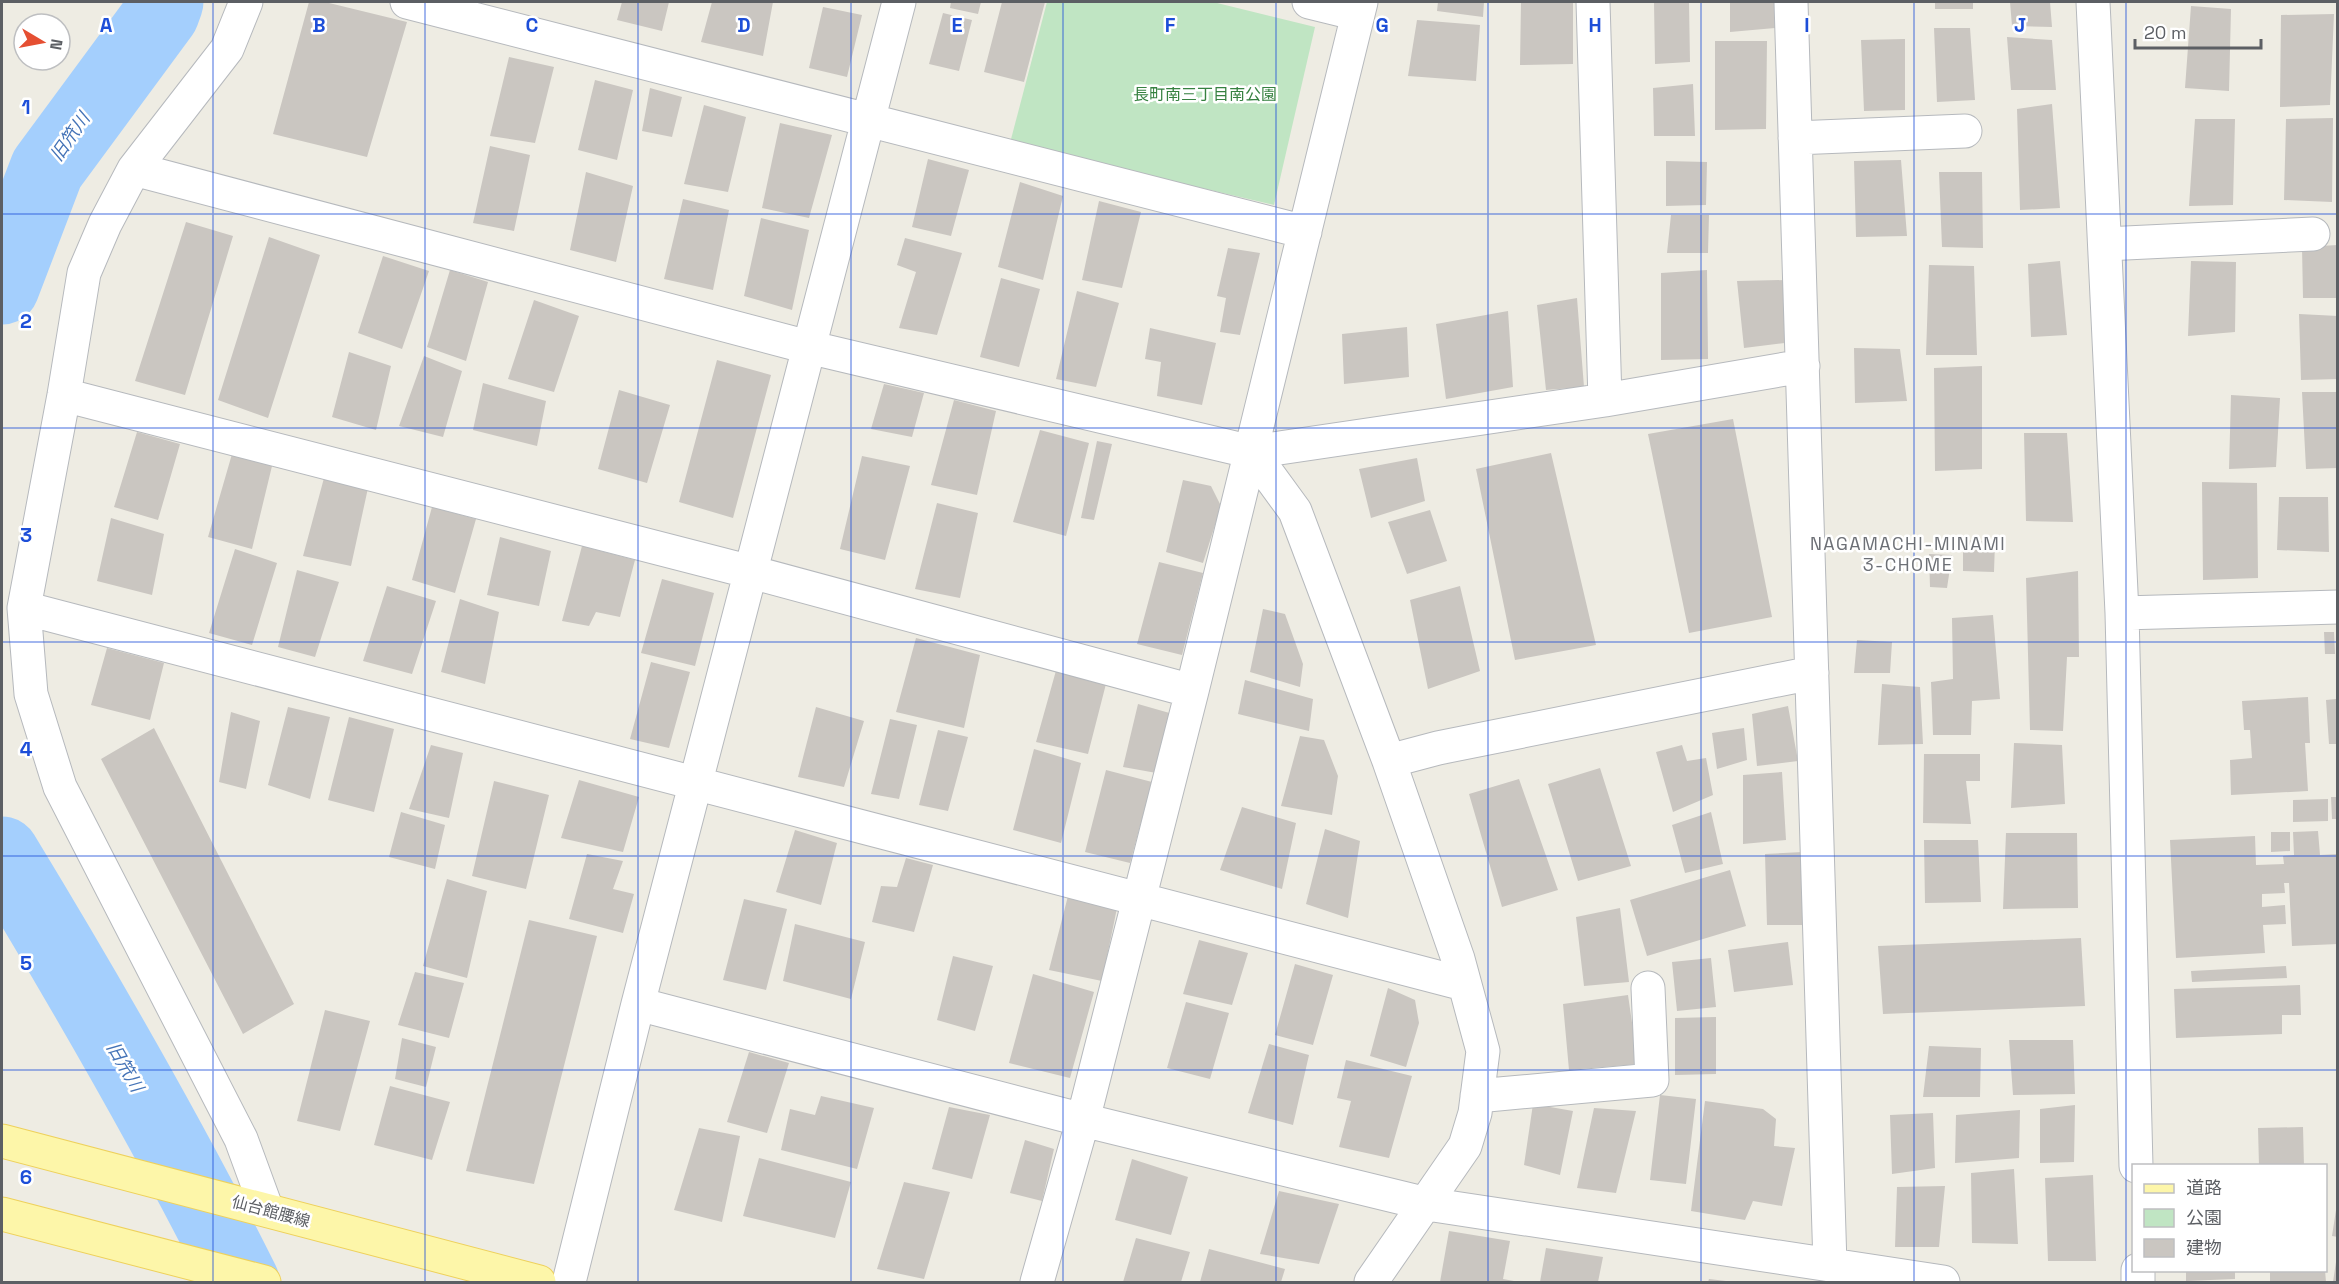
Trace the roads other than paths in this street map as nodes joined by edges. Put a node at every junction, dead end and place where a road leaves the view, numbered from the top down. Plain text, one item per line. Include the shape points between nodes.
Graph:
1 (246, 2) edge
2 (407, 2) edge
3 (899, 2) edge
4 (1309, 2) edge
5 (1593, 2) edge
6 (1791, 2) edge
7 (2093, 2) edge
8 (1360, 8) edge
9 (869, 122) junction
10 (1965, 131) dead end
11 (1795, 138) junction
12 (134, 169) junction
13 (1305, 232) junction
14 (2313, 234) dead end
15 (2105, 244) junction
16 (808, 347) junction
17 (1803, 366) junction
18 (64, 395) junction
19 (1605, 400) junction
20 (1252, 452) junction
21 (752, 572) junction
22 (24, 608) junction
23 (2337, 608) edge
24 (2122, 613) junction
25 (1812, 673) junction
26 (1192, 691) junction
27 (1389, 760) junction
28 (696, 785) junction
29 (1139, 900) junction
30 (1464, 984) junction
31 (1648, 988) dead end
32 (638, 1004) junction
33 (1477, 1096) junction
34 (1083, 1120) junction
35 (2, 1141) edge
36 (2136, 1164) edge
37 (1427, 1204) junction
38 (256, 1207) junction
39 (2, 1214) edge
40 (1830, 1265) junction
41 (207, 1275) edge
42 (264, 1282) edge
43 (539, 1282) edge
44 (569, 1282) edge
45 (1037, 1282) edge
46 (1371, 1282) edge
47 (1943, 1282) edge

1 - 12 street via 227,49
2 - 9 street
3 - 9 street
4 - 8 street
5 - 19 street
6 - 11 street
7 - 15 street
8 - 13 street
9 - 13 street
9 - 16 street
10 - 11 street
11 - 17 street
12 - 16 street
12 - 18 street via 84,273
13 - 20 street
14 - 15 street
15 - 24 street
16 - 20 street
16 - 21 street
17 - 19 street
17 - 25 street
18 - 21 street
18 - 22 street
19 - 20 street
20 - 26 street
20 - 27 street via 1295,511
21 - 26 street
21 - 28 street
22 - 28 street
22 - 38 street via 32,694 60,787 241,1139
23 - 24 street
24 - 36 street
25 - 27 street
25 - 40 street
26 - 29 street
27 - 30 street
28 - 29 street
28 - 32 street
29 - 30 street
29 - 34 street
30 - 33 street via 1483,1051
31 - 33 street via 1652,1080
32 - 34 street
32 - 44 street
33 - 37 street via 1465,1146
34 - 37 street
34 - 45 street
35 - 38 main road, 仙台館腰線
37 - 40 street
37 - 46 street
38 - 43 main road, 仙台館腰線
39 - 41 main road via 175,1259
40 - 47 street
41 - 42 main road

